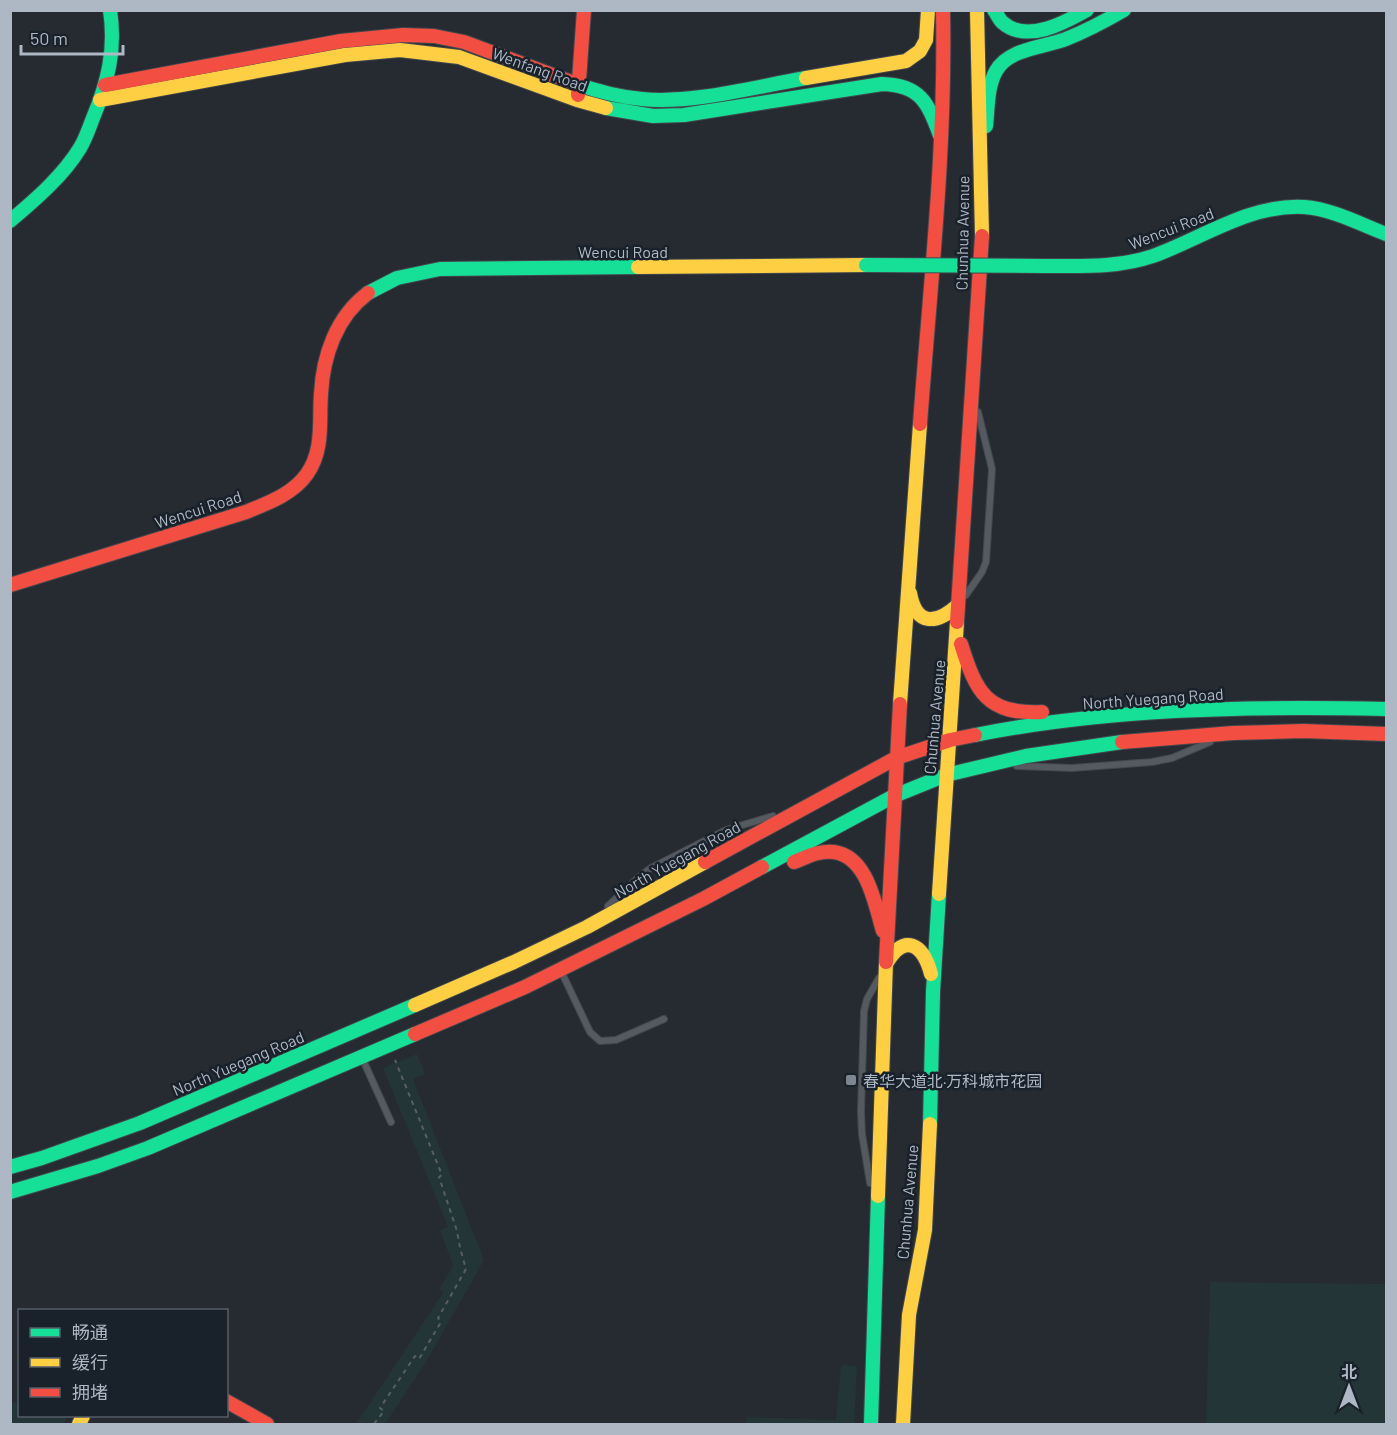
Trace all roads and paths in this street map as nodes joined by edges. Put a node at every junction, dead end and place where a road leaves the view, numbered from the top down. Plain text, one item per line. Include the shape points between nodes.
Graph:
1 (110, 10) edge
2 (584, 10) edge
3 (928, 10) edge
4 (943, 10) edge
5 (977, 10) edge
6 (994, 10) edge
7 (1087, 10) edge
8 (1124, 10) edge
9 (105, 84) junction
10 (579, 85) junction
11 (100, 100) junction
12 (578, 100) junction
13 (941, 138) junction
14 (980, 166) junction
15 (10, 221) edge
16 (1386, 234) edge
17 (971, 388) junction
18 (908, 584) junction
19 (10, 585) edge
20 (958, 605) junction
21 (957, 631) junction
22 (1386, 709) edge
23 (1161, 711) junction
24 (1233, 733) junction
25 (1386, 734) edge
26 (950, 740) junction
27 (896, 758) junction
28 (990, 765) junction
29 (946, 775) junction
30 (894, 796) junction
31 (808, 806) junction
32 (703, 899) junction
33 (587, 927) junction
34 (887, 944) junction
35 (886, 964) junction
36 (560, 969) junction
37 (933, 992) junction
38 (664, 1019) dead end
39 (362, 1056) junction
40 (394, 1057) dead end
41 (392, 1122) dead end
42 (10, 1167) edge
43 (10, 1192) edge
44 (877, 1225) junction
45 (228, 1402) edge
46 (267, 1425) edge
47 (374, 1425) edge
48 (870, 1425) edge
49 (903, 1425) edge

1 - 9 main road via 115,31 112,64
2 - 10 main road
3 - 10 main road, Wenfang Road via 927,40 922,50 894,64 684,99 625,97
4 - 13 main road, Chunhua Avenue
5 - 14 main road, Chunhua Avenue
6 - 7 main road via 1009,27 1023,33
8 - 14 main road via 1088,30 1004,61 991,83
9 - 10 main road, Wenfang Road via 341,41 402,34 463,42
9 - 11 main road
10 - 12 main road
11 - 12 main road, Wenfang Road via 345,55 400,50 459,57
11 - 15 main road via 79,150 43,193
12 - 13 main road, Wenfang Road via 622,112 684,115 898,83 921,96
13 - 18 main road, Chunhua Avenue
14 - 17 main road, Chunhua Avenue via 982,234
16 - 19 main road, Wencui Road, bridge via 1327,211 1303,207 1256,213 1132,262 1101,266 440,269 413,273 389,280 369,292 352,307 336,330 322,373 319,444 312,466 297,486 275,501 246,512
17 - 20 main road, Chunhua Avenue
17 - 20 lane via 992,469 986,562
18 - 20 main road via 913,607 925,618 944,617
18 - 27 main road, Chunhua Avenue
20 - 21 main road, Chunhua Avenue
21 - 23 main road via 974,680 996,707 1030,714 1108,705
21 - 26 main road, Chunhua Avenue
22 - 23 main road, North Yuegang Road
23 - 26 main road, North Yuegang Road via 1019,726
24 - 25 main road
24 - 28 main road via 1096,745
24 - 28 lane via 1152,762 1055,769
26 - 27 main road, North Yuegang Road
26 - 29 main road, Chunhua Avenue
27 - 30 main road, Chunhua Avenue
27 - 31 main road, North Yuegang Road
28 - 29 main road
29 - 30 main road
29 - 37 main road, Chunhua Avenue
30 - 32 main road
30 - 34 main road, Chunhua Avenue
31 - 33 main road, North Yuegang Road
31 - 33 lane via 726,830 651,868
32 - 34 main road via 751,884 811,854 837,852 850,858 866,879
32 - 36 main road
33 - 42 main road, North Yuegang Road via 140,1123
34 - 35 main road, Chunhua Avenue
35 - 37 main road via 896,949 914,945 929,961
35 - 44 main road, Chunhua Avenue
35 - 44 lane via 864,1011 862,1134
36 - 38 lane via 590,1032 600,1041 616,1040
36 - 39 main road
37 - 49 main road, Chunhua Avenue via 928,1191 909,1315
39 - 41 lane
39 - 43 main road via 148,1148
40 - 47 path via 442,1175 438,1177 458,1231 466,1269 438,1318 441,1322 419,1359 415,1356 380,1408 384,1411
44 - 48 main road, Chunhua Avenue
45 - 46 main road

